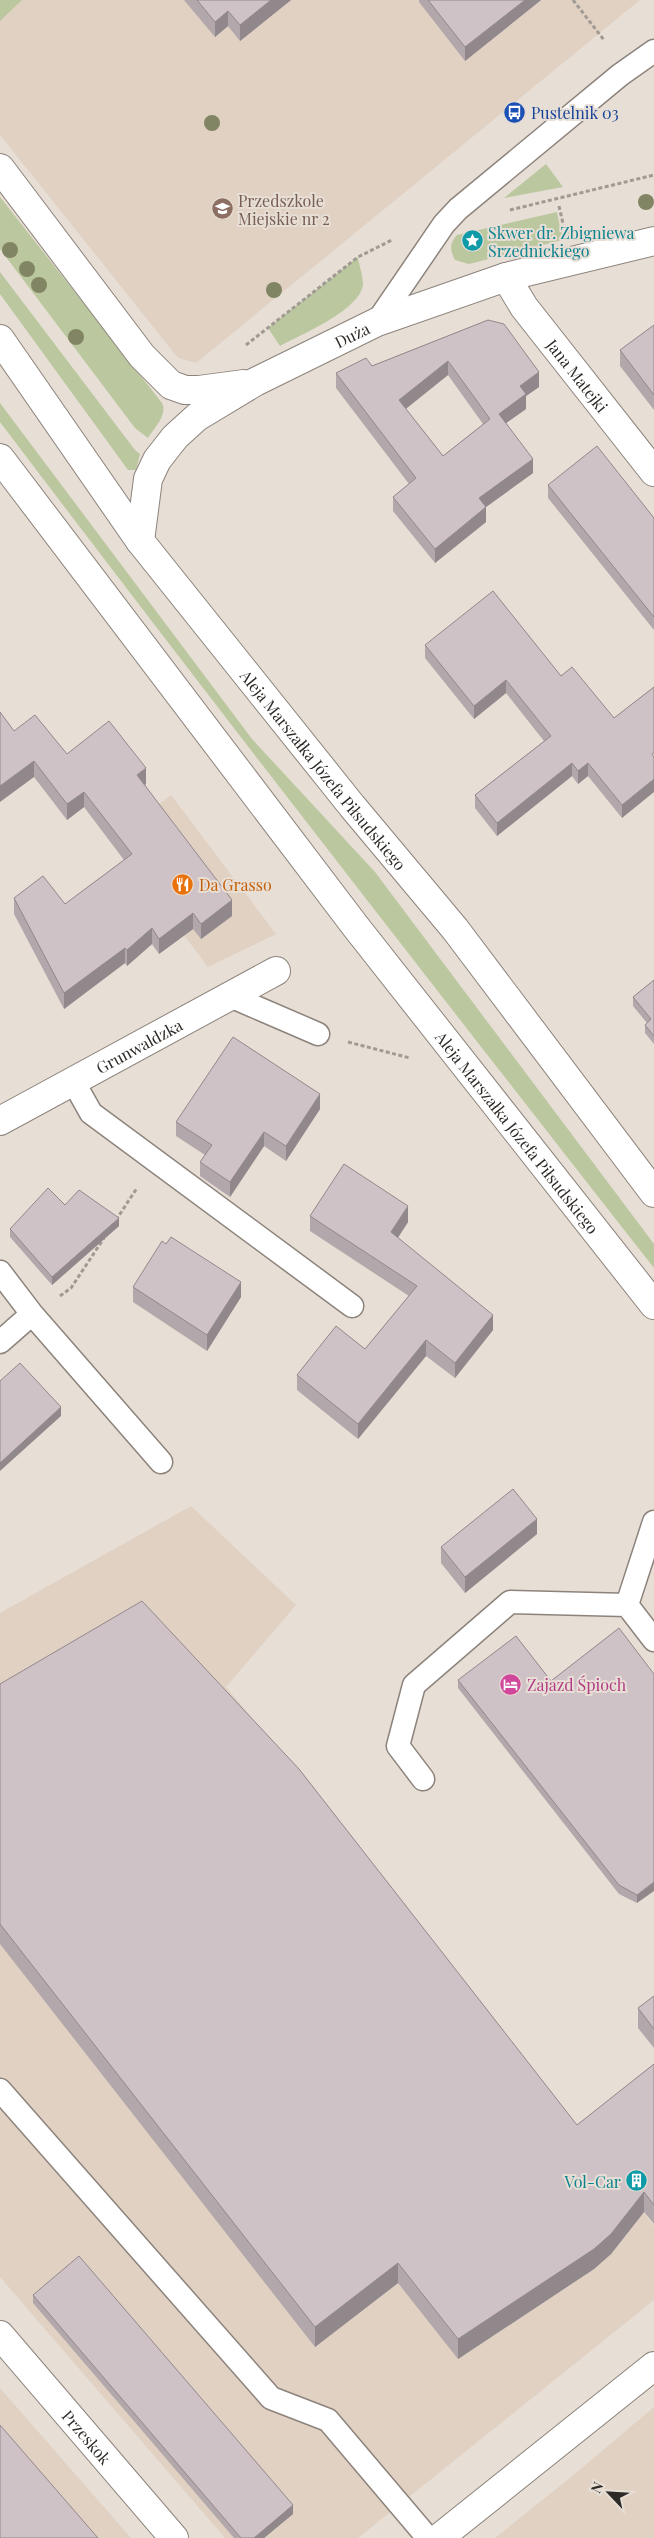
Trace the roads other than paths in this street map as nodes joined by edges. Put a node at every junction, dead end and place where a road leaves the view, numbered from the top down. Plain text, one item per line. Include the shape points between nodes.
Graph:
1 (654, 50) edge
2 (0, 168) edge
3 (654, 241) edge
4 (506, 277) junction
5 (377, 322) junction
6 (0, 339) edge
7 (255, 382) junction
8 (0, 458) edge
9 (654, 472) edge
10 (140, 541) junction
11 (276, 971) dead end
12 (230, 996) junction
13 (318, 1034) road end
14 (73, 1081) junction
15 (0, 1121) edge
16 (654, 1193) edge
17 (0, 1272) edge
18 (654, 1305) edge
19 (352, 1306) dead end
20 (32, 1314) junction
21 (0, 1342) edge
22 (161, 1462) dead end
23 (654, 1522) edge
24 (627, 1605) junction
25 (654, 1640) edge
26 (423, 1779) dead end
27 (0, 2090) edge
28 (0, 2335) edge
29 (654, 2366) edge
30 (174, 2538) edge
31 (428, 2538) edge
32 (439, 2538) edge

1 - 5 lane via 458,209 444,224
2 - 7 street via 142,356 171,385 199,390
3 - 4 street, Duża
4 - 5 street, Duża
4 - 9 street, Jana Matejki via 524,307
5 - 7 street, Duża
6 - 10 street, Aleja Marszałka Józefa Piłsudskiego
7 - 10 street, Duża via 198,417 175,437 157,460 148,479
8 - 18 street, Aleja Marszałka Józefa Piłsudskiego via 356,927
10 - 16 street, Aleja Marszałka Józefa Piłsudskiego via 455,929
11 - 12 street, Grunwaldzka
12 - 13 lane
12 - 14 street, Grunwaldzka
14 - 15 street, Grunwaldzka
14 - 19 lane via 91,1113
17 - 20 lane
20 - 21 lane
20 - 22 lane
23 - 24 lane
24 - 25 lane
24 - 26 lane via 510,1602 414,1685 398,1746
27 - 31 lane via 271,2398 328,2420
28 - 30 street, Przeskok
29 - 32 street

